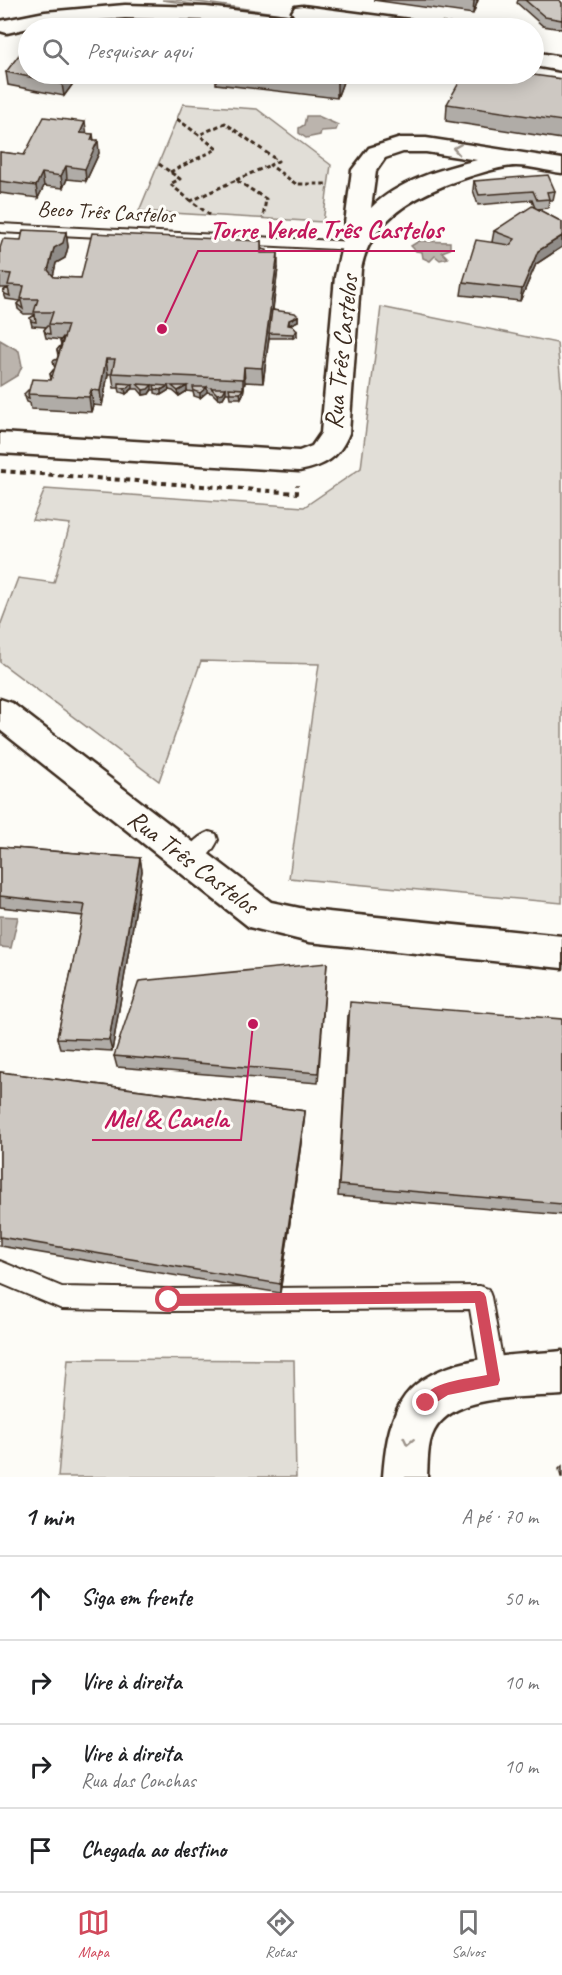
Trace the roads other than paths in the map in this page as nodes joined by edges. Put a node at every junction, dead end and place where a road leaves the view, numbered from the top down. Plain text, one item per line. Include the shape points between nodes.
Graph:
1 (36, 0) edge
2 (223, 0) edge
3 (21, 18) edge
4 (24, 18) edge
5 (258, 18) edge
6 (348, 18) edge
7 (18, 20) edge
8 (18, 21) edge
9 (3, 27) edge
10 (544, 47) edge
11 (562, 50) edge
12 (544, 61) edge
13 (562, 64) edge
14 (514, 159) junction
15 (562, 166) edge
16 (0, 228) edge
17 (355, 246) junction
18 (0, 443) edge
19 (0, 712) edge
20 (562, 952) edge
21 (0, 1272) edge
22 (562, 1373) edge
23 (494, 1380) junction
24 (405, 1477) edge

1 - 3 street
2 - 6 street
4 - 5 street via 89,4 188,8
7 - 9 street
8 - 9 street
10 - 11 street
12 - 13 street
14 - 15 street, Rua Três Castelos
14 - 17 street, Rua Três Castelos via 470,168 420,187 393,202
14 -> 17 street, Rua Três Castelos via 426,144 400,145 377,153 364,170
16 - 17 lane, Beco Três Castelos
17 - 18 street, Rua Três Castelos via 350,263 336,433 326,452 315,459
19 - 20 street, Rua Três Castelos via 199,850 262,916 283,922
21 - 23 lane via 63,1298 480,1297
22 - 23 street
23 -> 24 street via 446,1389 426,1403 412,1424

